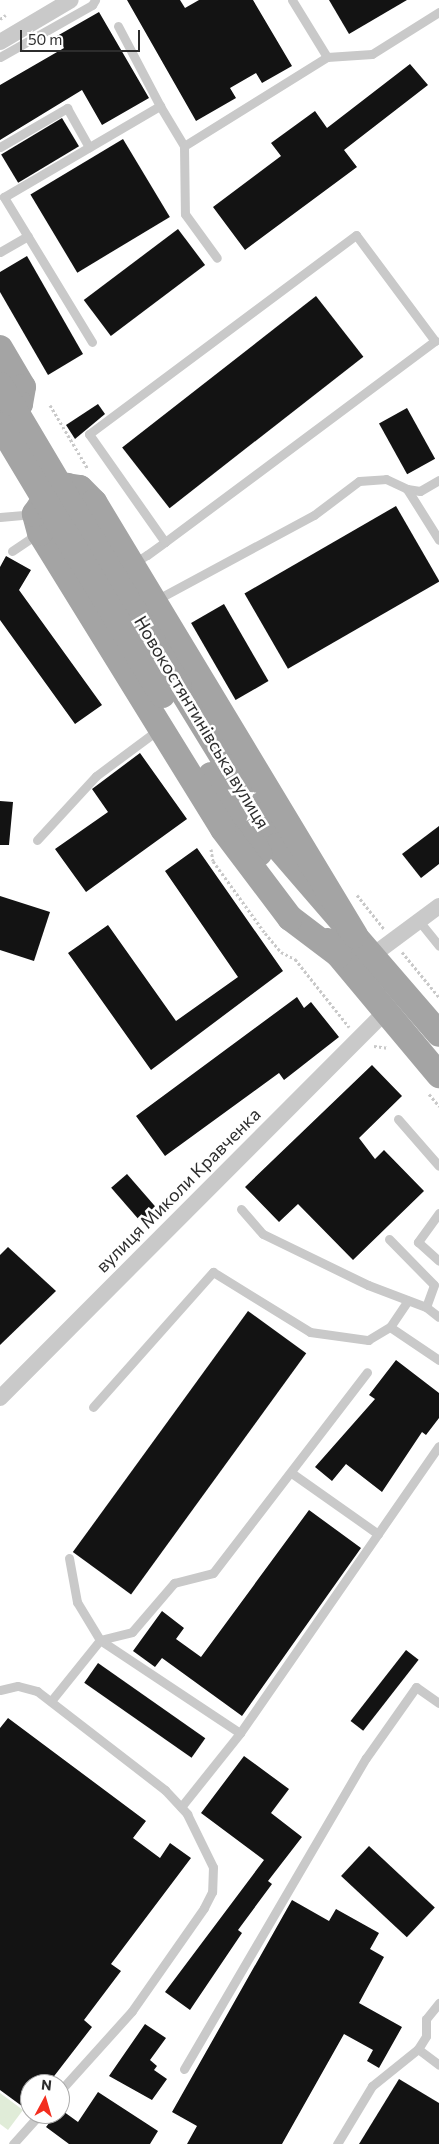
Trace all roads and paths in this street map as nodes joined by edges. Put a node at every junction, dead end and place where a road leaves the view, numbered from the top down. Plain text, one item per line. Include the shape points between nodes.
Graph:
1 (72, 0) edge
2 (95, 0) edge
3 (292, 0) edge
4 (439, 12) edge
5 (6, 15) dead end
6 (0, 19) edge
7 (118, 26) dead end
8 (0, 42) edge
9 (0, 57) edge
10 (327, 57) junction
11 (160, 106) junction
12 (184, 146) junction
13 (0, 147) edge
14 (89, 147) junction
15 (2, 193) edge
16 (28, 236) junction
17 (0, 252) edge
18 (217, 258) dead end
19 (92, 342) dead end
20 (0, 348) edge
21 (0, 385) edge
22 (50, 405) dead end
23 (0, 420) edge
24 (0, 425) edge
25 (72, 444) dead end
26 (439, 480) edge
27 (407, 489) junction
28 (0, 516) edge
29 (37, 523) junction
30 (439, 540) edge
31 (165, 542) junction
32 (12, 551) dead end
33 (132, 564) junction
34 (154, 601) junction
35 (170, 691) junction
36 (161, 727) junction
37 (37, 840) dead end
38 (439, 906) edge
39 (419, 921) junction
40 (355, 935) junction
41 (439, 946) edge
42 (383, 948) junction
43 (339, 955) junction
44 (439, 997) edge
45 (386, 1011) junction
46 (439, 1034) edge
47 (439, 1075) edge
48 (398, 1119) dead end
49 (439, 1166) edge
50 (241, 1209) dead end
51 (439, 1213) edge
52 (389, 1240) dead end
53 (439, 1261) edge
54 (408, 1300) junction
55 (426, 1307) junction
56 (439, 1316) edge
57 (390, 1327) junction
58 (439, 1360) edge
59 (368, 1372) dead end
60 (0, 1398) edge
61 (93, 1407) dead end
62 (439, 1446) edge
63 (293, 1474) junction
64 (378, 1534) junction
65 (69, 1558) dead end
66 (100, 1640) junction
67 (0, 1690) edge
68 (51, 1701) junction
69 (439, 1702) edge
70 (240, 1733) junction
71 (182, 1807) junction
72 (439, 2003) edge
73 (418, 2049) junction
74 (439, 2065) edge
75 (184, 2069) dead end
76 (70, 2080) edge
77 (31, 2124) edge
78 (14, 2144) edge
79 (337, 2144) edge

1 - 8 street
2 - 9 lane via 92,6
3 - 10 lane
4 - 10 lane via 372,54
5 - 6 path
7 - 11 lane
10 - 12 lane
11 - 12 lane
11 - 14 lane
12 - 18 lane via 185,214
13 - 14 lane via 67,108
14 - 15 lane
15 - 16 lane
16 - 17 lane
16 - 19 lane
20 - 23 main road via 23,387 20,404
21 - 35 main road, Новокостянтинівська вулиця, bridge
22 - 25 path
24 - 35 main road, Новокостянтинівська вулиця, bridge
26 - 27 lane via 420,491
27 - 30 lane
27 - 34 lane via 386,479 359,481 314,515
28 - 29 lane
29 - 32 lane
29 - 33 main road via 41,501 59,487 80,488 94,502
29 - 36 main road
31 - 31 lane via 434,341 356,235 89,434
31 - 33 lane
33 - 34 main road
34 - 40 main road
35 - 40 main road, Новокостянтинівська вулиця via 277,846
35 - 43 main road, Новокостянтинівська вулиця via 260,854
36 - 37 lane via 96,776
36 - 43 main road via 246,865 290,918
38 - 39 street
39 - 41 lane
39 - 42 street
40 - 42 main road, Новокостянтинівська вулиця
42 - 44 path
42 - 46 main road, Новокостянтинівська вулиця
43 - 45 main road, Новокостянтинівська вулиця
45 - 47 main road, Новокостянтинівська вулиця
45 - 60 street, вулиця Миколи Кравченка
48 - 49 lane
50 - 54 lane via 263,1234
51 - 53 lane via 418,1242
52 - 55 lane via 434,1286
54 - 55 lane
54 - 57 lane
55 - 56 lane
57 - 58 lane
57 - 61 lane via 368,1340 310,1332 213,1272
59 - 63 lane
62 - 64 lane
63 - 64 lane
63 - 66 lane via 213,1573 174,1583 132,1632
64 - 70 lane
65 - 66 lane via 77,1602
66 - 68 lane
66 - 70 lane
67 - 68 lane via 26,1687
68 - 71 lane
69 - 75 lane via 416,1687 366,1758
70 - 71 lane
71 - 76 lane via 210,1858 212,1892 132,2011
72 - 73 lane via 426,2019 426,2036
73 - 74 lane
73 - 79 lane via 372,2086
77 - 78 lane

